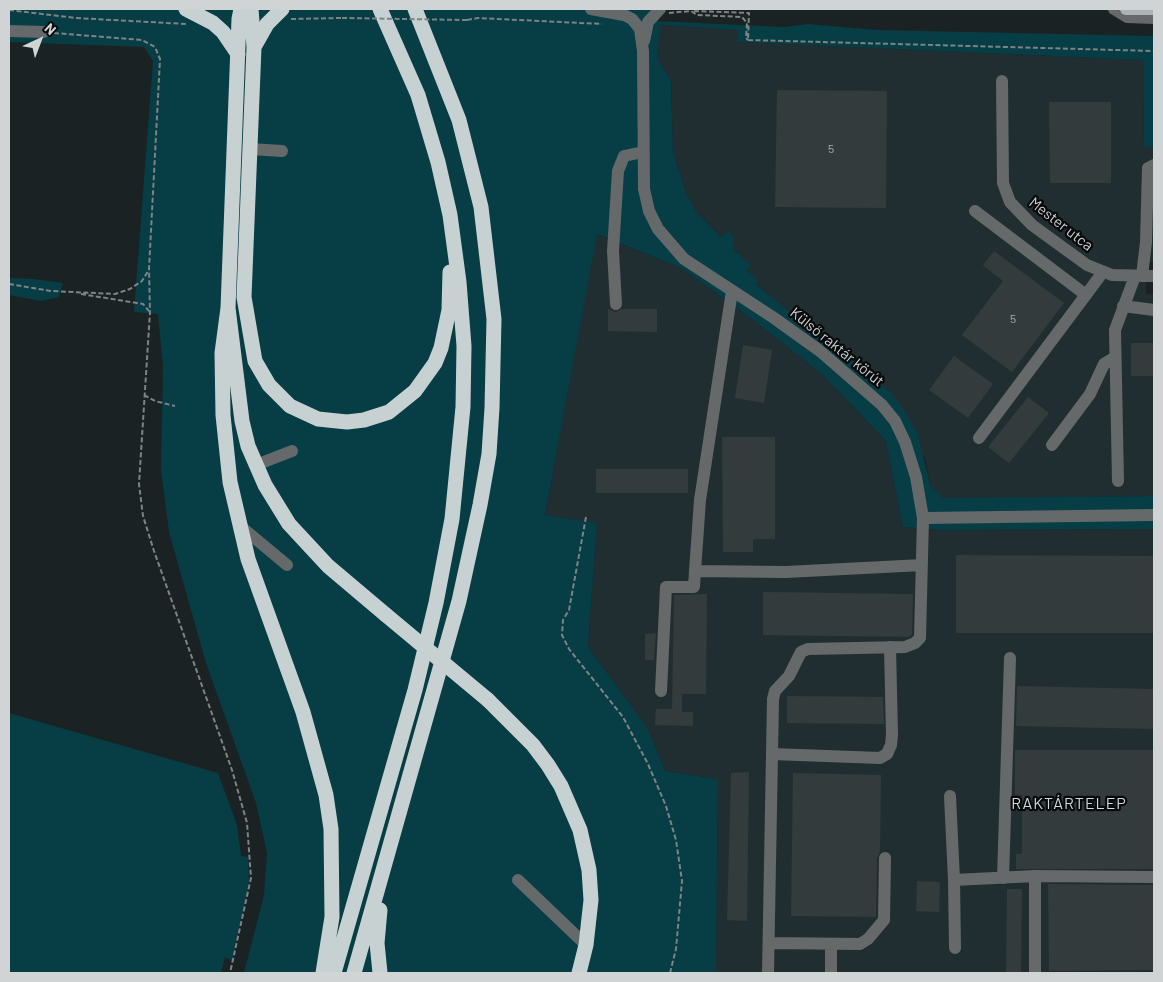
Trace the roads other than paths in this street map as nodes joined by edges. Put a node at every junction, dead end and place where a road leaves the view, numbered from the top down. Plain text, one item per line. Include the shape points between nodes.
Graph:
1 (241, 9) edge
2 (251, 9) edge
3 (380, 9) edge
4 (415, 9) edge
5 (591, 9) edge
6 (1114, 9) edge
7 (1126, 9) edge
8 (1154, 9) edge
9 (656, 12) edge
10 (277, 14) edge
11 (187, 16) edge
12 (1154, 18) edge
13 (9, 31) edge
14 (44, 32) road end
15 (254, 47) junction
16 (643, 51) junction
17 (238, 54) junction
18 (1002, 81) dead end
19 (250, 149) junction
20 (282, 151) dead end
21 (643, 152) junction
22 (1151, 166) edge
23 (975, 211) dead end
24 (450, 215) junction
25 (1150, 243) edge
26 (1103, 272) junction
27 (1144, 276) edge
28 (732, 290) junction
29 (1086, 295) junction
30 (244, 296) junction
31 (616, 304) dead end
32 (1123, 306) junction
33 (228, 308) junction
34 (1154, 310) edge
35 (1114, 358) junction
36 (237, 379) junction
37 (979, 438) dead end
38 (1052, 446) dead end
39 (292, 451) dead end
40 (256, 465) junction
41 (1118, 481) dead end
42 (1154, 514) edge
43 (923, 518) junction
44 (239, 525) junction
45 (287, 565) dead end
46 (922, 565) junction
47 (695, 571) junction
48 (890, 647) junction
49 (1010, 658) dead end
50 (661, 691) dead end
51 (772, 754) junction
52 (950, 796) dead end
53 (885, 858) dead end
54 (387, 860) junction
55 (1035, 876) junction
56 (1154, 877) edge
57 (1003, 878) junction
58 (518, 880) dead end
59 (954, 880) junction
60 (769, 943) junction
61 (831, 944) junction
62 (586, 945) junction
63 (955, 948) dead end
64 (323, 973) edge
65 (334, 973) edge
66 (354, 973) edge
67 (380, 973) edge
68 (579, 973) edge
69 (768, 973) edge
70 (831, 973) edge
71 (1035, 973) edge

1 - 17 highway
2 - 15 highway
3 - 24 highway via 418,95
4 - 54 highway via 459,120 480,207 494,319 494,365 489,454 476,525 459,601
5 - 16 street, Külső raktár körút via 632,19 640,29
6 - 12 street via 1127,17
7 - 8 main road
9 - 16 street, Külső raktár körút via 647,26
10 - 15 highway
11 - 17 highway via 213,22
13 - 14 street
15 - 19 highway
16 - 21 street, Külső raktár körút
17 - 33 highway
18 - 26 street, Mester utca via 1003,182 1010,202 1032,225 1087,265
19 - 20 street
19 - 30 highway
21 - 28 street, Külső raktár körút via 644,189 649,211 658,229 684,259
21 - 31 street via 624,156 618,171 613,251
22 - 25 street
23 - 29 street
24 - 30 highway via 449,310 441,348 426,379 404,401 383,414 364,420 331,421 302,413 277,395 255,361
24 - 65 highway via 459,282 464,375 458,468 448,546 415,690
25 - 27 street
26 - 27 street, Mester utca
26 - 29 street
27 - 32 street
28 - 43 street, Külső raktár körút via 820,351 882,405 905,442 916,477
28 - 47 street via 700,500
29 - 37 street
30 - 36 highway
32 - 34 street
32 - 35 street via 1115,330
33 - 36 highway
33 - 44 highway via 222,353 223,415 230,482
35 - 38 street via 1104,364 1090,394
35 - 41 street
36 - 40 highway via 242,421
39 - 40 street
40 - 62 highway, bridge via 276,506 306,545 488,700 533,745 552,772 571,807 586,850 590,920
42 - 43 street
43 - 46 street, Külső raktár körút
44 - 45 street
44 - 64 highway via 304,712 326,795 331,829 332,917
46 - 47 street via 786,572
46 - 48 street, Külső raktár körút via 920,638 906,647
47 - 50 street via 694,587 666,587
48 - 51 street via 808,648 801,652 789,676 775,691
48 - 51 street via 892,734 887,754 880,758
49 - 57 street
51 - 60 street
52 - 59 street
53 - 61 street via 884,920 860,944
54 - 66 highway
54 - 67 highway via 378,929
55 - 56 street
55 - 57 street
55 - 71 street
57 - 59 street
58 - 62 street
59 - 63 street
60 - 61 street
60 - 69 street
61 - 70 street
62 - 68 highway

